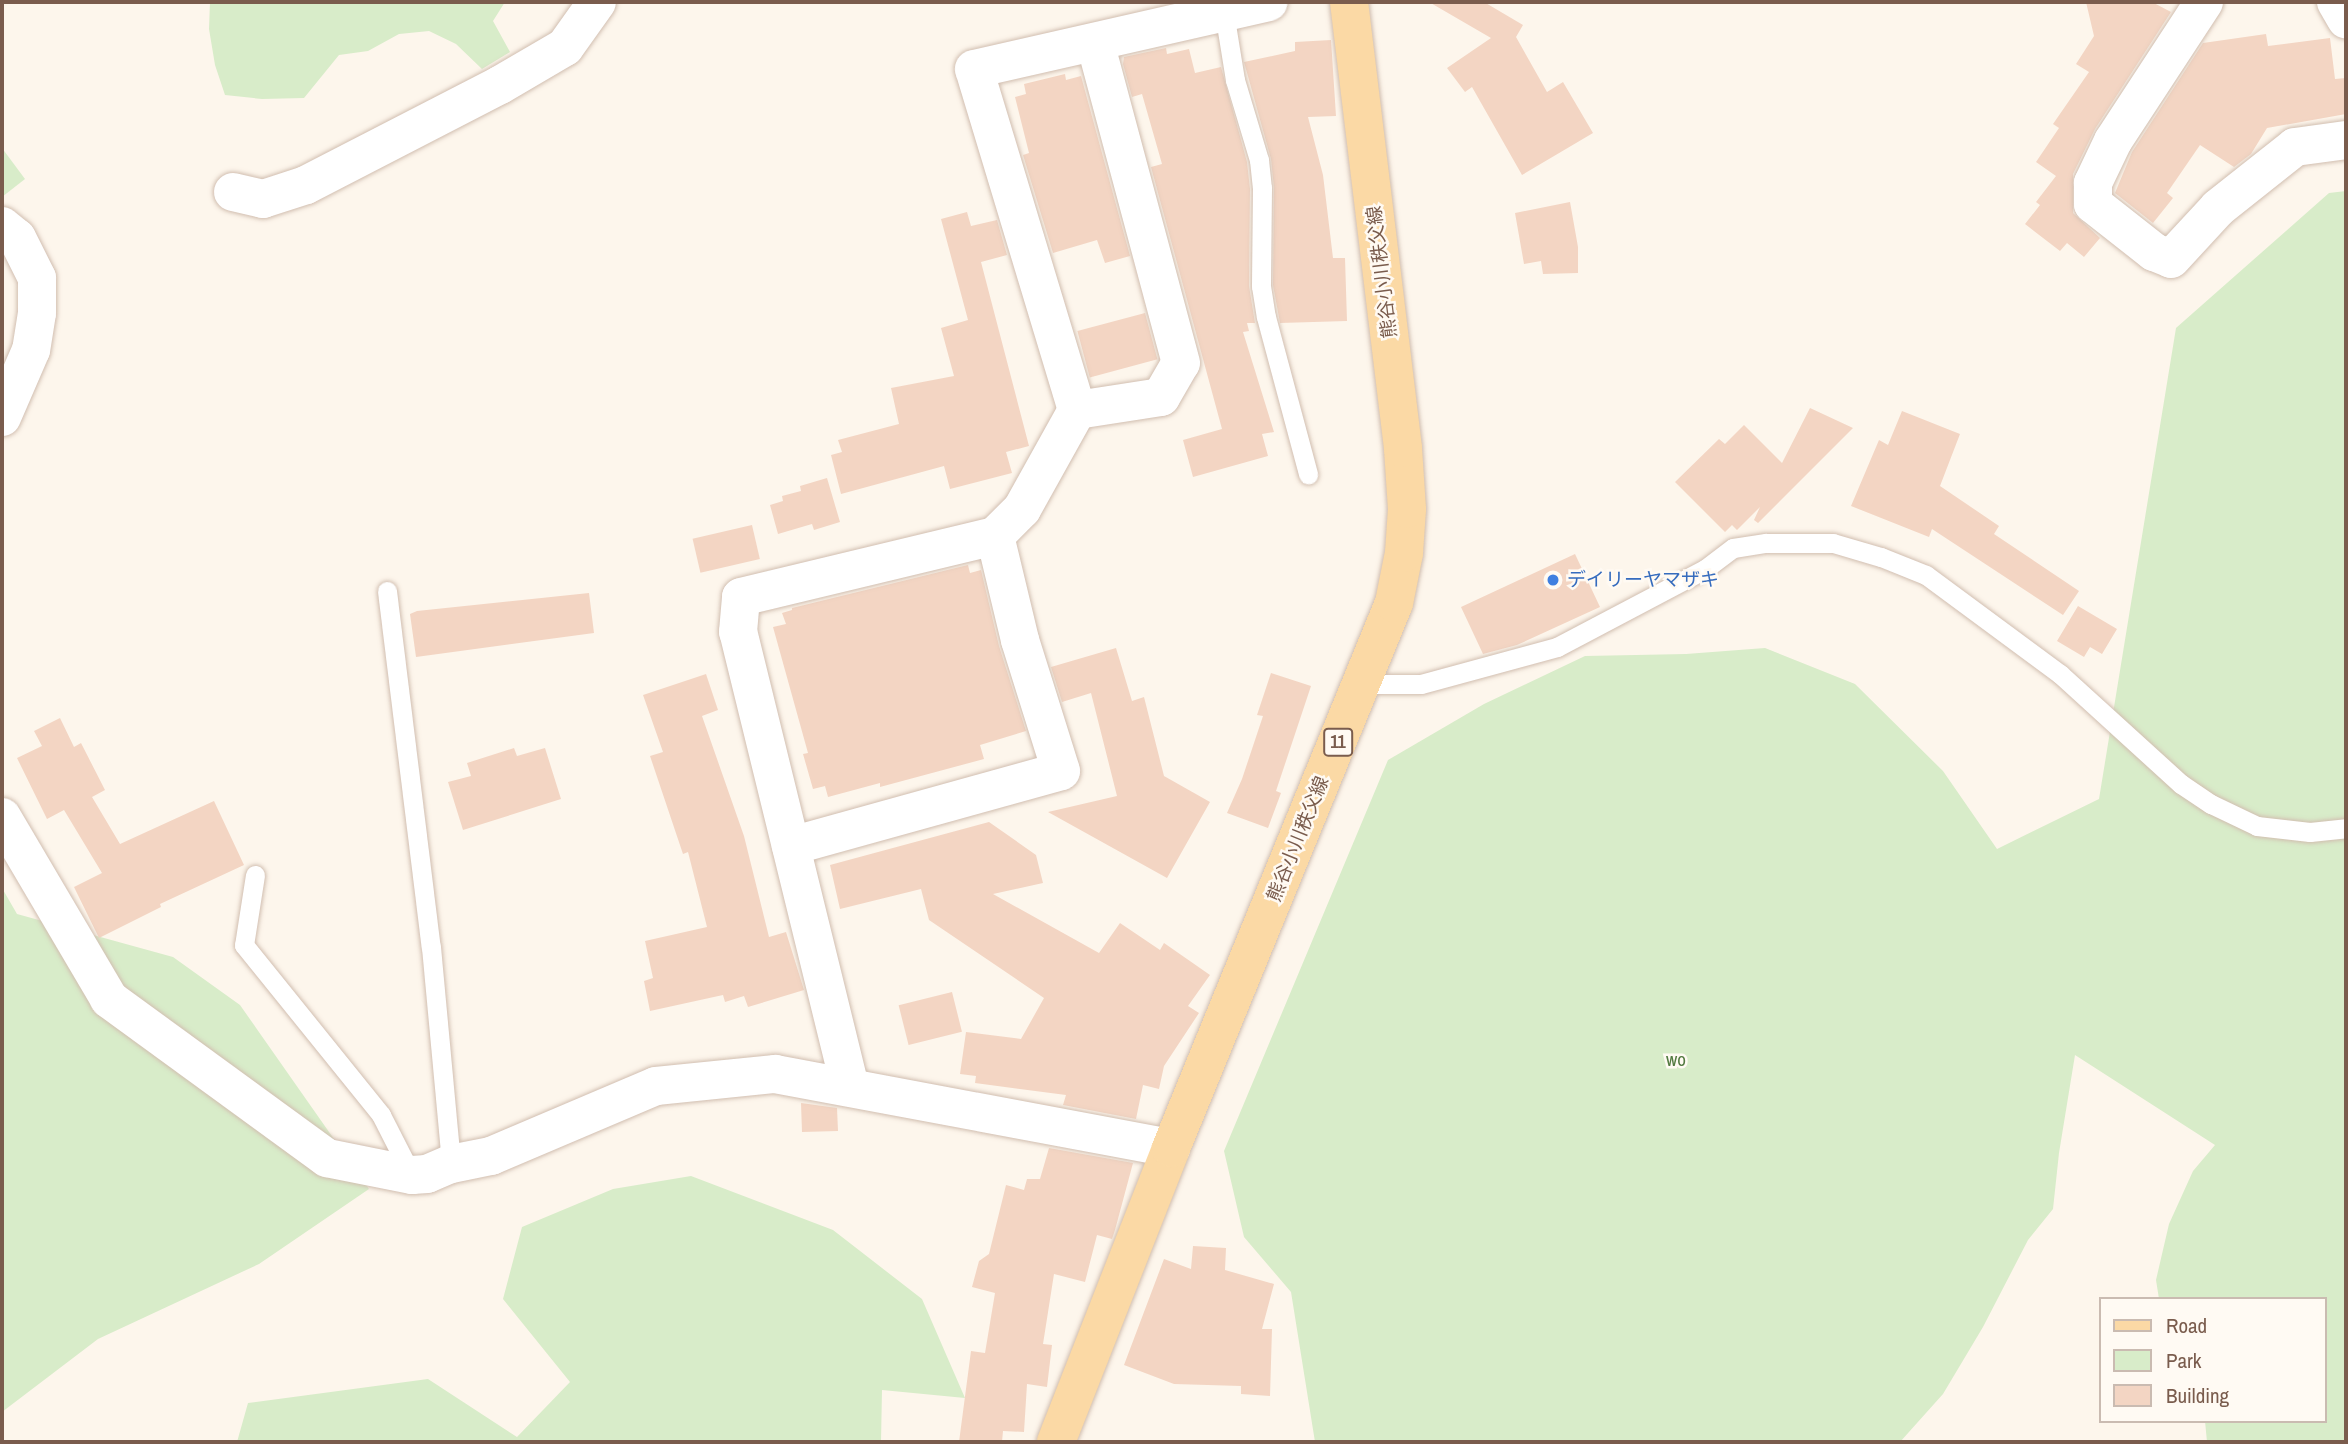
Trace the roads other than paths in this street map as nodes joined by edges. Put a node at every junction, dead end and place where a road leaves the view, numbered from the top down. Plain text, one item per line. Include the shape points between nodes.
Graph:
1 (597, 2) edge
2 (1268, 2) edge
3 (1349, 2) edge
4 (2204, 2) edge
5 (2336, 2) edge
6 (1221, 7) edge
7 (2346, 19) edge
8 (1095, 42) junction
9 (2346, 140) edge
10 (233, 192) dead end
11 (2, 226) edge
12 (1077, 410) junction
13 (2, 417) edge
14 (1308, 474) dead end
15 (995, 536) junction
16 (387, 591) dead end
17 (1362, 684) junction
18 (2, 817) edge
19 (2346, 828) edge
20 (791, 846) junction
21 (255, 875) dead end
22 (850, 1087) junction
23 (1171, 1148) junction
24 (451, 1164) junction
25 (412, 1175) junction
26 (1056, 1442) edge

1 - 10 street via 565,47 500,85 306,185 263,199
2 - 6 street
3 - 17 main road, 熊谷小川秩父線 / 11 via 1407,509 1394,603
4 - 9 street via 2113,142 2093,183 2093,204 2154,252 2171,259 2218,208 2295,147
5 - 7 street
6 - 8 street
6 - 14 lane via 1235,80 1259,160 1261,286 1266,317
8 - 12 street via 1181,363 1161,397
8 - 12 street via 974,69
11 - 13 street via 17,238 37,278 31,350
12 - 15 street via 1022,509
15 - 20 street via 741,597 738,632
15 - 20 street via 1020,640 1061,771
16 - 24 lane via 431,947
17 - 19 lane via 1421,684 1557,647 1704,569 1733,548 1833,543 1926,575 2060,674 2181,784 2211,804 2257,825 2310,832
17 - 23 main road, 熊谷小川秩父線 / 11
18 - 25 street via 109,999 327,1158
20 - 22 street
21 - 25 lane via 244,945 381,1115
22 - 23 street
22 - 24 street via 775,1074 656,1086 491,1156
23 - 26 main road, 熊谷小川秩父線 / 11
24 - 25 street

